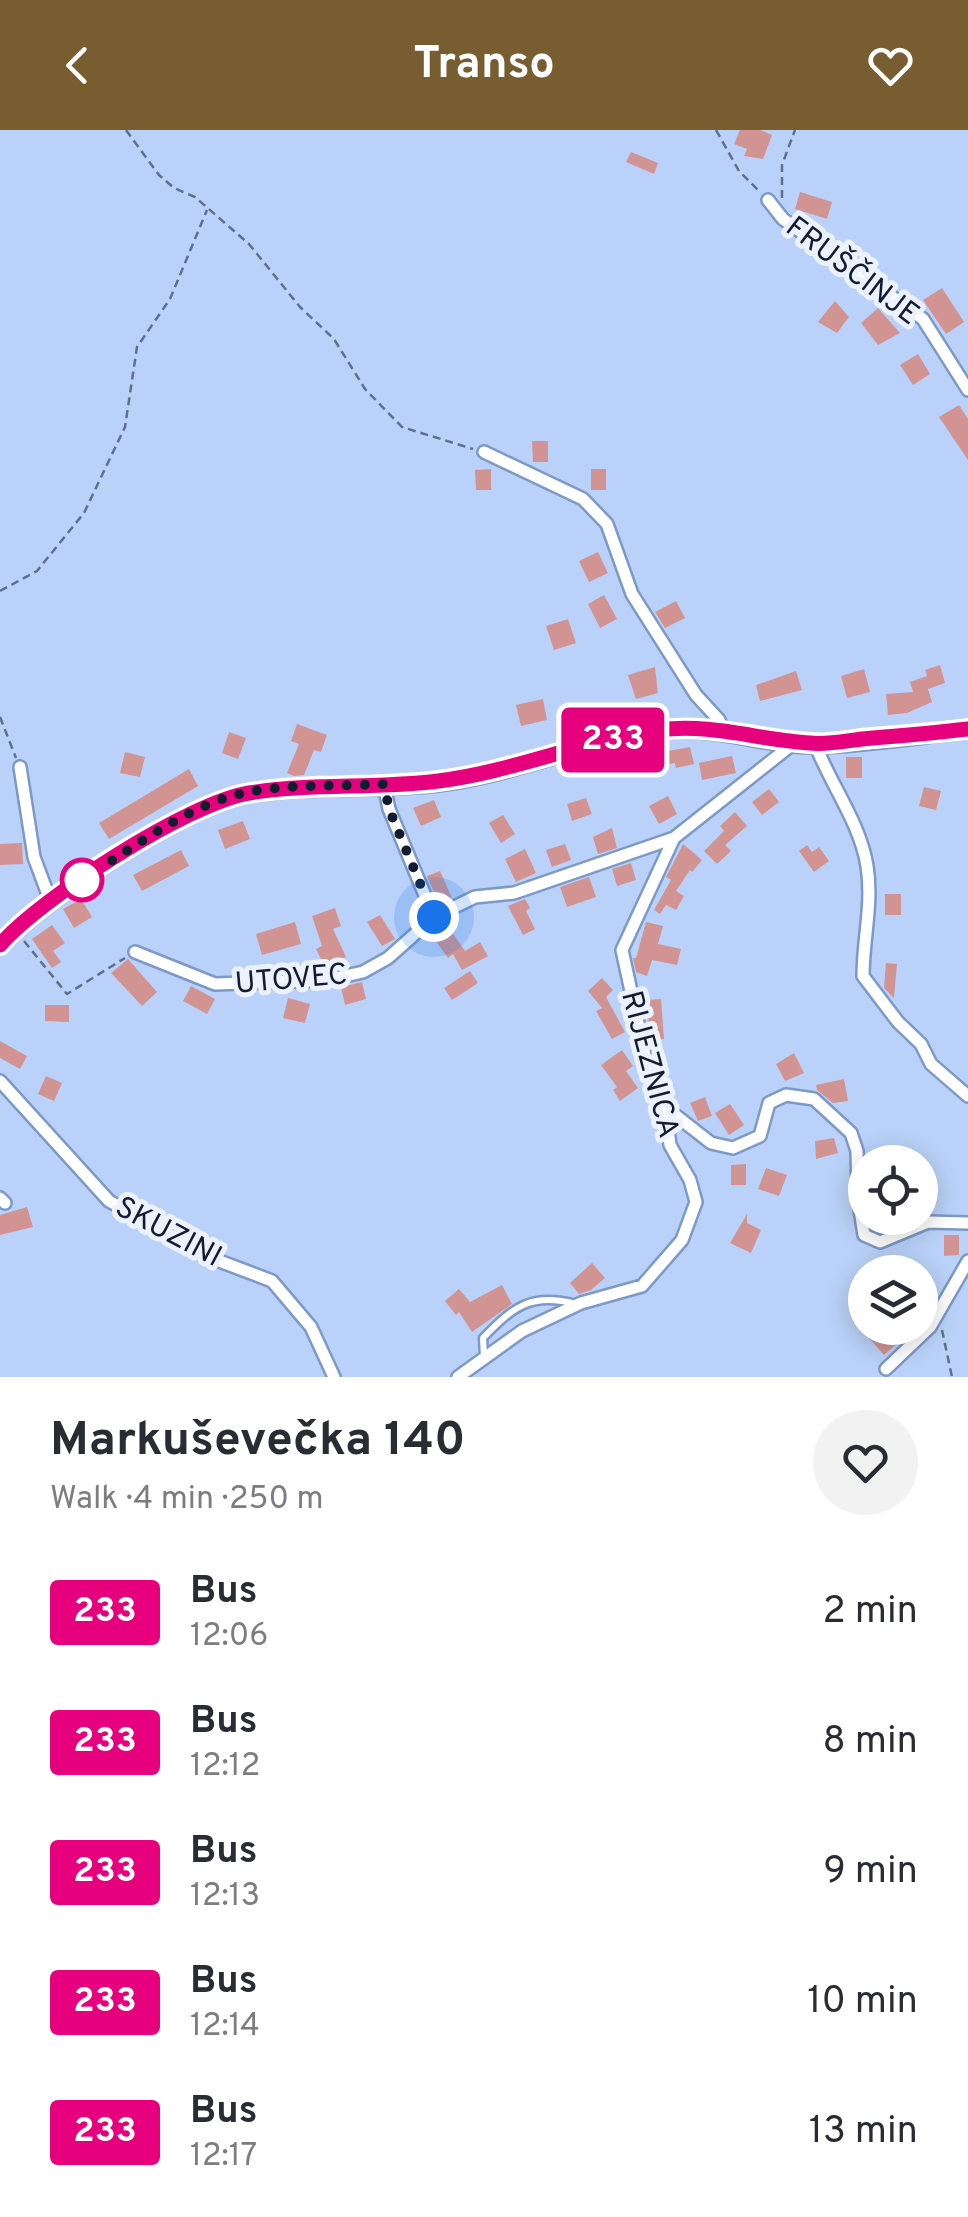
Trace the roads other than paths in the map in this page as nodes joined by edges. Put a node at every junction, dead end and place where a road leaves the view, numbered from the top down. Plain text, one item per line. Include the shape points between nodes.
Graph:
1 (768, 200) road end
2 (967, 387) edge
3 (484, 452) road end
4 (968, 729) edge
5 (723, 730) junction
6 (795, 742) junction
7 (815, 744) junction
8 (20, 767) road end
9 (384, 784) junction
10 (674, 838) junction
11 (50, 900) junction
12 (434, 917) junction
13 (0, 945) edge
14 (135, 952) road end
15 (0, 1081) edge
16 (968, 1096) edge
17 (665, 1107) junction
18 (968, 1223) edge
19 (968, 1261) edge
20 (577, 1304) junction
21 (484, 1358) junction
22 (886, 1369) dead end
23 (334, 1377) edge
24 (458, 1377) edge

1 - 2 street, FRUŠČINJE via 782,219 922,319
3 - 5 street via 582,499 607,524 632,594
4 - 7 main road
5 - 6 main road
5 - 9 main road via 660,730 470,777
6 - 7 main road
6 - 10 street, RIJEZNICA
7 - 16 street via 867,865 864,976 940,1073
8 - 11 street via 34,857
9 - 11 main road via 223,799
9 - 12 street
10 - 12 street, UTOVEC via 514,893 475,898
10 - 17 street, RIJEZNICA via 622,950 648,1068
11 - 13 main road
12 - 14 street, UTOVEC via 388,958 364,972 327,980 215,984
15 - 23 street, SKUZINI via 109,1201 272,1281 311,1327
17 - 18 street via 710,1142 733,1148 760,1136 769,1103 786,1096 814,1100 851,1134 864,1235 880,1242 928,1222
17 - 20 street, RIJEZNICA via 670,1145 696,1202 682,1240 642,1286
19 - 22 street via 930,1327
20 - 21 street, RIJEZNICA
20 - 21 lane via 552,1297 509,1310 482,1338
21 - 24 street, RIJEZNICA

